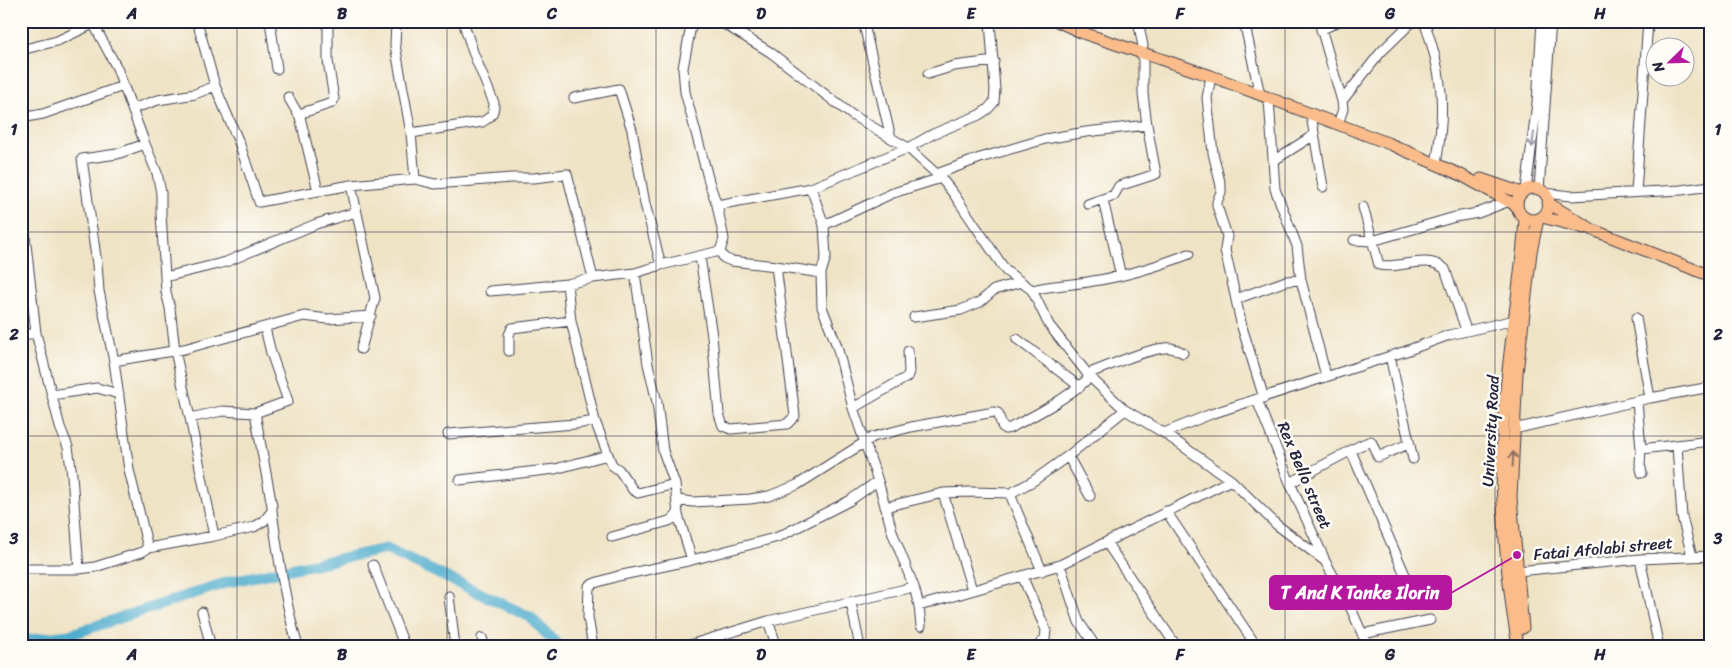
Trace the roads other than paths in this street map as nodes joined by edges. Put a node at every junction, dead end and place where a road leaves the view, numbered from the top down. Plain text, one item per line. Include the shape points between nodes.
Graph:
1 (197, 21) edge
2 (270, 21) edge
3 (328, 21) edge
4 (396, 21) edge
5 (463, 21) edge
6 (692, 21) edge
7 (719, 21) edge
8 (863, 21) edge
9 (990, 21) edge
10 (1056, 21) edge
11 (1138, 21) edge
12 (1244, 21) edge
13 (1340, 21) edge
14 (1413, 21) edge
15 (1424, 21) edge
16 (1542, 21) edge
17 (1552, 21) edge
18 (1648, 21) edge
19 (93, 23) edge
20 (1081, 25) edge
21 (1320, 25) edge
22 (1143, 49) junction
23 (21, 50) edge
24 (994, 61) junction
25 (277, 69) dead end
26 (928, 74) dead end
27 (1210, 76) junction
28 (123, 86) junction
29 (215, 86) junction
30 (1263, 94) junction
31 (288, 97) dead end
32 (574, 98) dead end
33 (1342, 101) junction
34 (132, 108) junction
35 (1311, 115) junction
36 (300, 117) junction
37 (21, 118) edge
38 (1340, 118) junction
39 (1147, 125) junction
40 (411, 133) junction
41 (1314, 135) junction
42 (890, 138) junction
43 (144, 144) junction
44 (908, 148) junction
45 (1437, 158) junction
46 (1273, 160) junction
47 (939, 176) junction
48 (415, 179) junction
49 (351, 184) junction
50 (1711, 186) edge
51 (1323, 187) dead end
52 (811, 188) junction
53 (318, 191) junction
54 (1524, 192) junction
55 (1636, 192) junction
56 (1544, 195) junction
57 (21, 200) edge
58 (1103, 200) junction
59 (1088, 204) dead end
60 (1513, 204) junction
61 (717, 205) junction
62 (1363, 207) dead end
63 (356, 212) junction
64 (1525, 218) junction
65 (1540, 218) junction
66 (824, 225) junction
67 (1593, 230) junction
68 (1354, 240) dead end
69 (1372, 241) junction
70 (720, 251) junction
71 (1190, 254) dead end
72 (700, 257) junction
73 (661, 265) junction
74 (776, 266) junction
75 (635, 273) junction
76 (821, 273) junction
77 (1121, 276) junction
78 (1711, 276) edge
79 (166, 277) junction
80 (593, 278) junction
81 (1301, 280) junction
82 (1021, 282) junction
83 (567, 284) junction
84 (1032, 290) junction
85 (490, 291) dead end
86 (1236, 298) junction
87 (371, 316) junction
88 (914, 318) dead end
89 (1636, 318) dead end
90 (1515, 320) junction
91 (571, 321) junction
92 (265, 328) junction
93 (1466, 330) junction
94 (36, 333) junction
95 (21, 335) edge
96 (1016, 339) dead end
97 (361, 349) dead end
98 (175, 351) junction
99 (509, 351) dead end
100 (908, 351) dead end
101 (1183, 353) dead end
102 (1390, 356) junction
103 (114, 361) junction
104 (115, 376) junction
105 (1089, 376) junction
106 (1326, 376) junction
107 (1080, 386) junction
108 (1711, 387) edge
109 (98, 388) junction
110 (119, 394) junction
111 (52, 396) junction
112 (1650, 398) junction
113 (1260, 399) junction
114 (1637, 401) junction
115 (854, 408) junction
116 (1125, 410) junction
117 (255, 413) junction
118 (190, 418) junction
119 (595, 421) junction
120 (1514, 429) junction
121 (1164, 433) junction
122 (448, 434) dead end
123 (864, 441) junction
124 (1711, 442) edge
125 (1408, 444) junction
126 (1677, 446) junction
127 (1641, 449) junction
128 (1351, 451) junction
129 (608, 455) junction
130 (1068, 456) junction
131 (1413, 459) dead end
132 (1642, 473) dead end
133 (460, 480) dead end
134 (1230, 480) junction
135 (878, 481) junction
136 (1290, 483) junction
137 (675, 484) junction
138 (943, 493) junction
139 (1011, 493) junction
140 (1090, 496) dead end
141 (677, 500) junction
142 (885, 507) junction
143 (272, 511) junction
144 (1166, 511) junction
145 (678, 515) junction
146 (214, 536) junction
147 (612, 537) dead end
148 (1106, 542) junction
149 (148, 548) junction
150 (1692, 556) junction
151 (1709, 556) edge
152 (1640, 559) junction
153 (692, 560) junction
154 (1325, 561) junction
155 (373, 565) dead end
156 (1060, 565) junction
157 (1711, 568) edge
158 (79, 569) junction
159 (21, 570) edge
160 (1042, 571) junction
161 (1517, 571) junction
162 (1022, 576) junction
163 (914, 588) junction
164 (972, 590) junction
165 (449, 596) dead end
166 (851, 603) junction
167 (1348, 604) junction
168 (919, 606) junction
169 (202, 612) dead end
170 (1430, 620) dead end
171 (768, 621) junction
172 (921, 626) dead end
173 (1362, 634) junction
174 (211, 647) edge
175 (298, 647) edge
176 (405, 647) edge
177 (455, 647) edge
178 (593, 647) edge
179 (683, 647) edge
180 (777, 647) edge
181 (860, 647) edge
182 (1037, 647) edge
183 (1096, 647) edge
184 (1177, 647) edge
185 (1257, 647) edge
186 (1368, 647) edge
187 (1518, 647) edge
188 (1526, 647) edge
189 (1659, 647) edge

1 - 29 street
2 - 25 street
3 - 36 street via 328,61 334,99 332,103
4 - 40 street via 395,45
5 - 40 street via 494,103 494,111 482,122
6 - 61 street via 683,68 685,92
7 - 42 street via 770,52 852,115
8 - 42 street
9 - 24 street
10 - 20 main road
11 - 22 street
12 - 30 street
13 - 21 street
14 - 33 street via 1381,52
15 - 45 street via 1441,83 1442,112
16 -> 54 street via 1537,103
17 - 56 street
18 - 55 street
19 - 23 street via 57,41
19 - 28 street
20 - 22 main road
21 - 33 street
22 - 27 main road
22 - 30 main road
22 - 39 street
24 - 26 street via 954,66
24 - 44 street via 994,102 988,109
27 - 30 main road
27 - 86 street, Rex Bello street via 1207,98 1213,154 1221,186 1217,206 1227,236 1226,250
28 - 34 street
28 - 37 street via 43,114
29 - 34 street via 195,94
29 - 53 street via 240,145 258,202
30 - 35 main road
30 - 38 main road
30 - 46 street
31 - 36 street
32 - 73 street via 619,89 632,130 645,204
33 - 38 street
34 - 43 street
35 - 41 street
35 - 60 main road via 1461,175
36 - 53 street
38 - 45 main road
39 - 47 street via 1046,139 980,158
39 - 58 street via 1156,174 1119,186 1114,195
40 - 48 street
41 - 46 street
41 - 51 street
42 - 44 street
43 - 79 street via 157,173 161,193
43 - 103 street via 117,154 82,160 99,291
44 - 47 street
44 - 52 street
45 - 54 main road via 1486,181
46 - 81 street via 1275,189 1297,246
47 - 66 street
47 - 82 street via 1006,271
48 - 49 street
48 - 80 street via 435,184 567,174
49 - 53 street
49 - 63 street
50 - 55 street
52 - 61 street
52 - 66 street
54 - 56 main road
54 - 60 main road
55 - 56 street
56 - 65 main road via 1548,208
56 - 67 main road
57 - 94 street
58 - 59 street
58 - 77 street
60 - 64 main road
60 - 69 street
61 - 70 street via 724,239
62 - 69 street
63 - 79 street via 316,224 226,262
63 - 87 street via 376,298
64 - 65 main road
64 - 90 main road, University Road
65 - 67 main road
65 - 120 main road, University Road via 1532,252 1517,372
66 - 76 street via 826,257
67 - 78 main road
68 - 69 street
69 - 93 street via 1379,264 1432,263 1445,269
70 - 72 street
70 - 74 street via 731,261
71 - 77 street
72 - 73 street
72 - 74 street via 719,414 723,426 731,429 787,424 795,416
73 - 75 street
74 - 76 street
75 - 80 street
75 - 137 street via 663,451
76 - 115 street via 822,307 837,346
77 - 84 street
79 - 98 street
80 - 83 street
81 - 86 street via 1286,281
81 - 106 street
82 - 84 street
82 - 88 street via 994,290 980,302 961,310
83 - 85 street
83 - 91 street
84 - 105 street via 1049,325
86 - 113 street, Rex Bello street
87 - 92 street via 328,319 304,316
87 - 97 street
89 - 112 street
90 - 93 street
90 - 187 main road, University Road via 1503,430 1503,498 1507,568
91 - 99 street via 512,328
91 - 119 street
92 - 98 street
92 - 117 street via 288,401
93 - 102 street
94 - 95 street
94 - 111 street
96 - 107 street
98 - 103 street
98 - 118 street
100 - 115 street via 907,376
101 - 105 street via 1166,348 1144,353
102 - 106 street
102 - 125 street
103 - 104 street
104 - 109 street
104 - 110 street
105 - 107 street
105 - 116 street
106 - 113 street
107 - 123 street via 1043,412 1010,428 1002,426 998,413 994,412 911,427
108 - 112 street
109 - 110 street
109 - 111 street
110 - 149 street via 129,470
111 - 158 street via 68,447
112 - 114 street
113 - 121 street
113 - 136 street, Rex Bello street
114 - 120 street
114 - 127 street
115 - 123 street
116 - 121 street
116 - 130 street
117 - 118 street via 222,411
117 - 143 street
118 - 146 street
119 - 122 street
119 - 129 street
161 -> 120 main road, University Road via 1511,498
121 - 134 street
123 - 135 street
123 - 141 street via 797,485 769,496 693,502
124 - 126 street
125 - 128 street via 1378,457 1371,441
125 - 131 street
126 - 127 street
126 - 150 street via 1682,517
127 - 132 street
128 - 136 street
128 - 167 street via 1406,577 1406,584
129 - 133 street via 555,470
129 - 137 street via 612,465 620,470 635,492
130 - 139 street
130 - 140 street
134 - 144 street
134 - 154 street via 1277,525
135 - 142 street
135 - 153 street via 849,501 778,536
136 - 154 street, Rex Bello street
137 - 141 street
138 - 139 street
138 - 142 street
138 - 164 street
139 - 160 street
141 - 145 street
142 - 163 street
143 - 146 street via 264,522 254,527
143 - 175 street via 280,571
144 - 148 street
144 - 185 street
145 - 147 street via 669,521
145 - 153 street
146 - 149 street
148 - 156 street
148 - 184 street
149 - 158 street via 95,567
150 - 151 street, Fatai Afolabi street
150 - 152 street, Fatai Afolabi street
151 - 157 street
152 - 161 street, Fatai Afolabi street
152 - 189 street
153 - 178 street via 618,576 589,586 588,617
154 - 167 street, Rex Bello street
155 - 176 street
156 - 160 street
156 - 183 street via 1079,622
158 - 159 street
160 - 162 street
161 - 188 main road, University Road
162 - 164 street
162 - 182 street via 1046,630 1045,639
163 - 166 street
163 - 168 street
164 - 168 street
165 - 177 street
166 - 171 street
166 - 181 street
167 - 173 street, Rex Bello street
168 - 172 street
169 - 174 street
170 - 173 street
171 - 179 street
171 - 180 street
173 - 186 street, Rex Bello street

